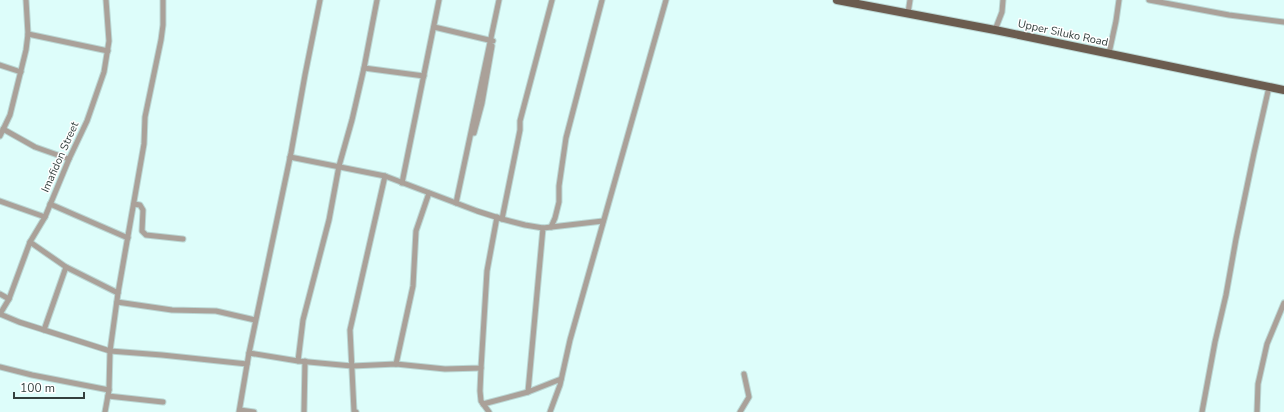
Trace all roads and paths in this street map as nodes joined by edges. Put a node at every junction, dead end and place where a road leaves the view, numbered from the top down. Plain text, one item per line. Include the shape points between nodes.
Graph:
1 (26, 0) edge
2 (106, 0) edge
3 (163, 0) edge
4 (320, 0) edge
5 (377, 0) edge
6 (439, 0) edge
7 (499, 0) edge
8 (502, 0) edge
9 (552, 0) edge
10 (602, 0) edge
11 (666, 0) edge
12 (836, 0) edge
13 (910, 0) edge
14 (1003, 0) edge
15 (1119, 0) edge
16 (1149, 0) edge
17 (908, 13) junction
18 (1284, 22) edge
19 (434, 26) junction
20 (996, 30) junction
21 (28, 34) junction
22 (492, 40) junction
23 (108, 51) junction
24 (1109, 53) junction
25 (0, 65) edge
26 (364, 68) junction
27 (20, 72) junction
28 (424, 76) junction
29 (1269, 87) junction
30 (1284, 90) edge
31 (3, 126) edge
32 (474, 133) dead end
33 (0, 136) edge
34 (290, 157) junction
35 (69, 159) junction
36 (339, 166) junction
37 (385, 176) junction
38 (402, 183) junction
39 (429, 193) junction
40 (0, 201) edge
41 (456, 203) junction
42 (50, 204) junction
43 (134, 204) junction
44 (45, 217) junction
45 (497, 217) junction
46 (502, 219) junction
47 (603, 221) junction
48 (551, 227) junction
49 (543, 228) junction
50 (128, 238) junction
51 (182, 239) dead end
52 (30, 242) junction
53 (66, 267) junction
54 (118, 293) junction
55 (0, 294) edge
56 (9, 299) junction
57 (117, 302) junction
58 (1284, 303) edge
59 (0, 314) edge
60 (255, 320) junction
61 (44, 330) junction
62 (110, 351) junction
63 (248, 353) junction
64 (298, 361) junction
65 (305, 361) junction
66 (247, 364) junction
67 (396, 364) junction
68 (352, 366) junction
69 (0, 367) edge
70 (481, 368) junction
71 (744, 374) dead end
72 (561, 379) junction
73 (109, 390) junction
74 (528, 392) junction
75 (108, 396) junction
76 (163, 402) dead end
77 (483, 404) junction
78 (239, 411) edge
79 (105, 412) edge
80 (254, 412) edge
81 (304, 412) edge
82 (354, 412) edge
83 (488, 412) edge
84 (550, 412) edge
85 (740, 412) edge
86 (1202, 412) edge
87 (1257, 412) edge

1 - 21 street
2 - 23 street, Imafidon Street
3 - 43 street via 161,40 145,118 144,144
4 - 34 street
5 - 26 street
6 - 19 street
7 - 22 street
8 - 22 street
9 - 46 street via 520,121
10 - 48 street via 566,138 559,202
11 - 47 street
12 - 17 main road, Upper Siluko Road
13 - 17 street
14 - 20 street
15 - 24 street
16 - 18 street
17 - 20 main road, Upper Siluko Road
19 - 22 street
19 - 28 street
20 - 24 main road, Upper Siluko Road
21 - 23 street
21 - 27 street
22 - 32 street via 482,103
22 - 41 street
23 - 35 street, Imafidon Street via 104,72 87,121
24 - 29 main road, Upper Siluko Road
25 - 27 street
26 - 28 street
26 - 36 street
27 - 31 street via 10,115
28 - 38 street
29 - 30 main road, Upper Siluko Road
29 - 86 street
31 - 33 street
31 - 35 street via 35,147
34 - 36 street
34 - 60 street
35 - 42 street, Imafidon Street
36 - 37 street
36 - 64 street via 329,220 303,320
37 - 38 street
37 - 68 street via 350,330
38 - 39 street
39 - 41 street
39 - 67 street via 416,231 413,286
40 - 44 street
41 - 45 street
42 - 44 street, Imafidon Street
42 - 50 street
43 - 50 street
43 - 51 street via 143,210 144,233
44 - 52 street, Imafidon Street
45 - 46 street
45 - 70 street via 487,271
46 - 49 street
47 - 48 street
47 - 72 street
48 - 49 street
49 - 74 street
50 - 54 street
52 - 53 street
52 - 56 street, Imafidon Street
53 - 54 street
53 - 61 street
54 - 57 street
55 - 56 street
56 - 59 street, Imafidon Street
57 - 60 street via 172,310 216,311
57 - 62 street
58 - 87 street via 1267,344 1258,384
59 - 61 street
60 - 63 street
61 - 62 street
62 - 66 street
62 - 73 street
63 - 64 street
63 - 66 street
64 - 65 street
65 - 68 street
65 - 81 street
66 - 78 street
67 - 68 street
67 - 70 street via 445,369
68 - 82 street
69 - 73 street
70 - 77 street via 480,391
71 - 85 street via 749,397
72 - 74 street
72 - 84 street
73 - 75 street
74 - 77 street
75 - 76 street
75 - 79 street
77 - 83 street
78 - 80 street

